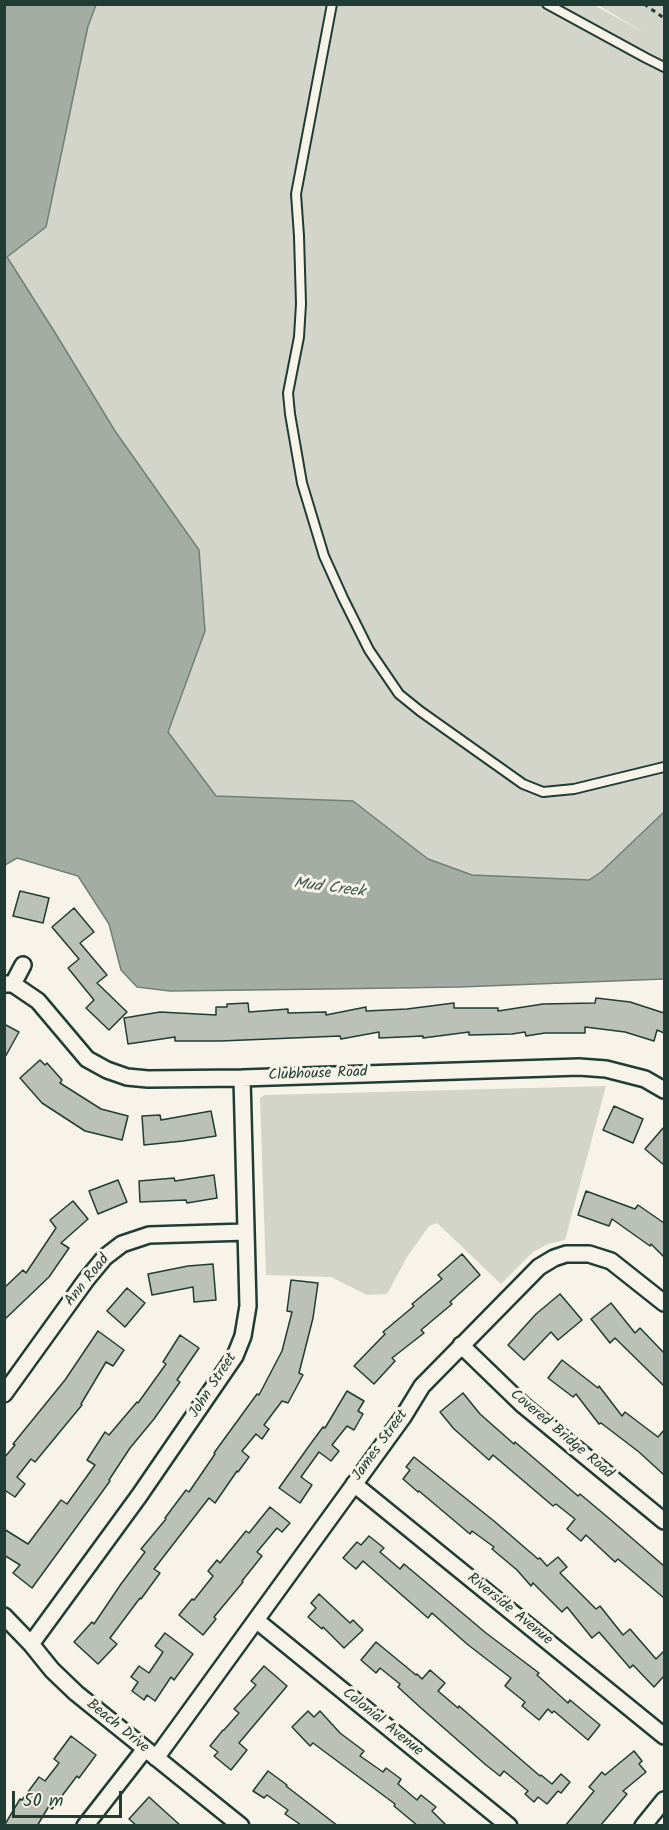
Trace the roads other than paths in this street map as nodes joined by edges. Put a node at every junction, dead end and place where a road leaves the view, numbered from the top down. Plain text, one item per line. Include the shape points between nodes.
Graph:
1 (332, 4) edge
2 (547, 4) edge
3 (664, 67) edge
4 (664, 767) edge
5 (23, 965) dead end
6 (9, 984) edge
7 (242, 1078) junction
8 (664, 1090) edge
9 (246, 1232) junction
10 (664, 1303) edge
11 (461, 1345) junction
12 (4, 1394) edge
13 (354, 1484) junction
14 (664, 1521) edge
15 (4, 1616) edge
16 (256, 1620) junction
17 (31, 1644) junction
18 (664, 1736) edge
19 (151, 1754) junction
20 (664, 1800) edge
21 (85, 1826) edge
22 (241, 1826) edge
23 (509, 1826) edge
24 (644, 1826) edge

1 - 4 lane via 296,194 300,326 288,393 302,483 324,556 369,650 399,694 523,784 543,792 574,789
2 - 3 lane
5 - 6 street
6 - 7 street, Clubhouse Road via 38,1001 87,1059 107,1070 147,1079
7 - 8 street, Clubhouse Road via 579,1068 616,1071 645,1079
7 - 9 street, John Street
9 - 12 street, Ann Road via 149,1236 122,1244 86,1280
9 - 17 street, John Street via 248,1306 236,1356
10 - 11 street, James Street via 611,1261 589,1254 566,1254 539,1267
11 - 13 street, James Street via 422,1386
11 - 14 street, Covered Bridge Road via 522,1405
13 - 16 street, James Street
13 - 18 street, Riverside Avenue
15 - 17 street, Beach Drive
16 - 19 street, James Street
16 - 23 street, Colonial Avenue
17 - 19 street, Beach Drive via 76,1693
19 - 21 street, James Street
19 - 22 street, Beach Drive
20 - 24 street

